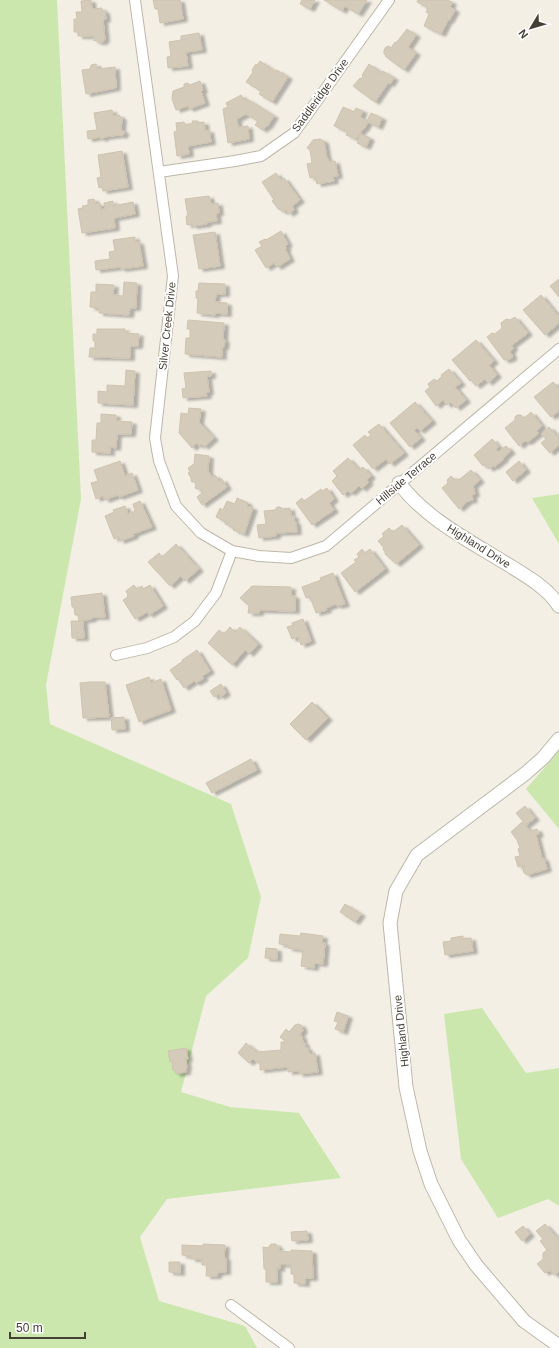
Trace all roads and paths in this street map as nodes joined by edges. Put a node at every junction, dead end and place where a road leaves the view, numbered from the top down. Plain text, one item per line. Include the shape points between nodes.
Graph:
1 (135, 0) edge
2 (389, 0) edge
3 (159, 172) junction
4 (559, 349) edge
5 (399, 484) junction
6 (232, 551) junction
7 (559, 606) edge
8 (116, 655) dead end
9 (559, 739) edge
10 (231, 1306) dead end
11 (559, 1346) edge
12 (289, 1348) edge

1 - 3 street, Silver Creek Drive
2 - 3 street, Saddleridge Drive via 294,133 262,156
3 - 6 street, Silver Creek Drive via 173,276 155,438 159,461 176,506 201,533
4 - 5 street, Hillside Terrace
5 - 6 street, Hillside Terrace via 326,546 291,558
5 - 7 street, Highland Drive via 424,510 530,578
6 - 8 street via 216,593 195,621 174,637 147,648
9 - 11 street, Highland Drive via 526,773 417,855 396,891 390,923 406,1087 420,1151 431,1184 476,1265 524,1321
10 - 12 street

